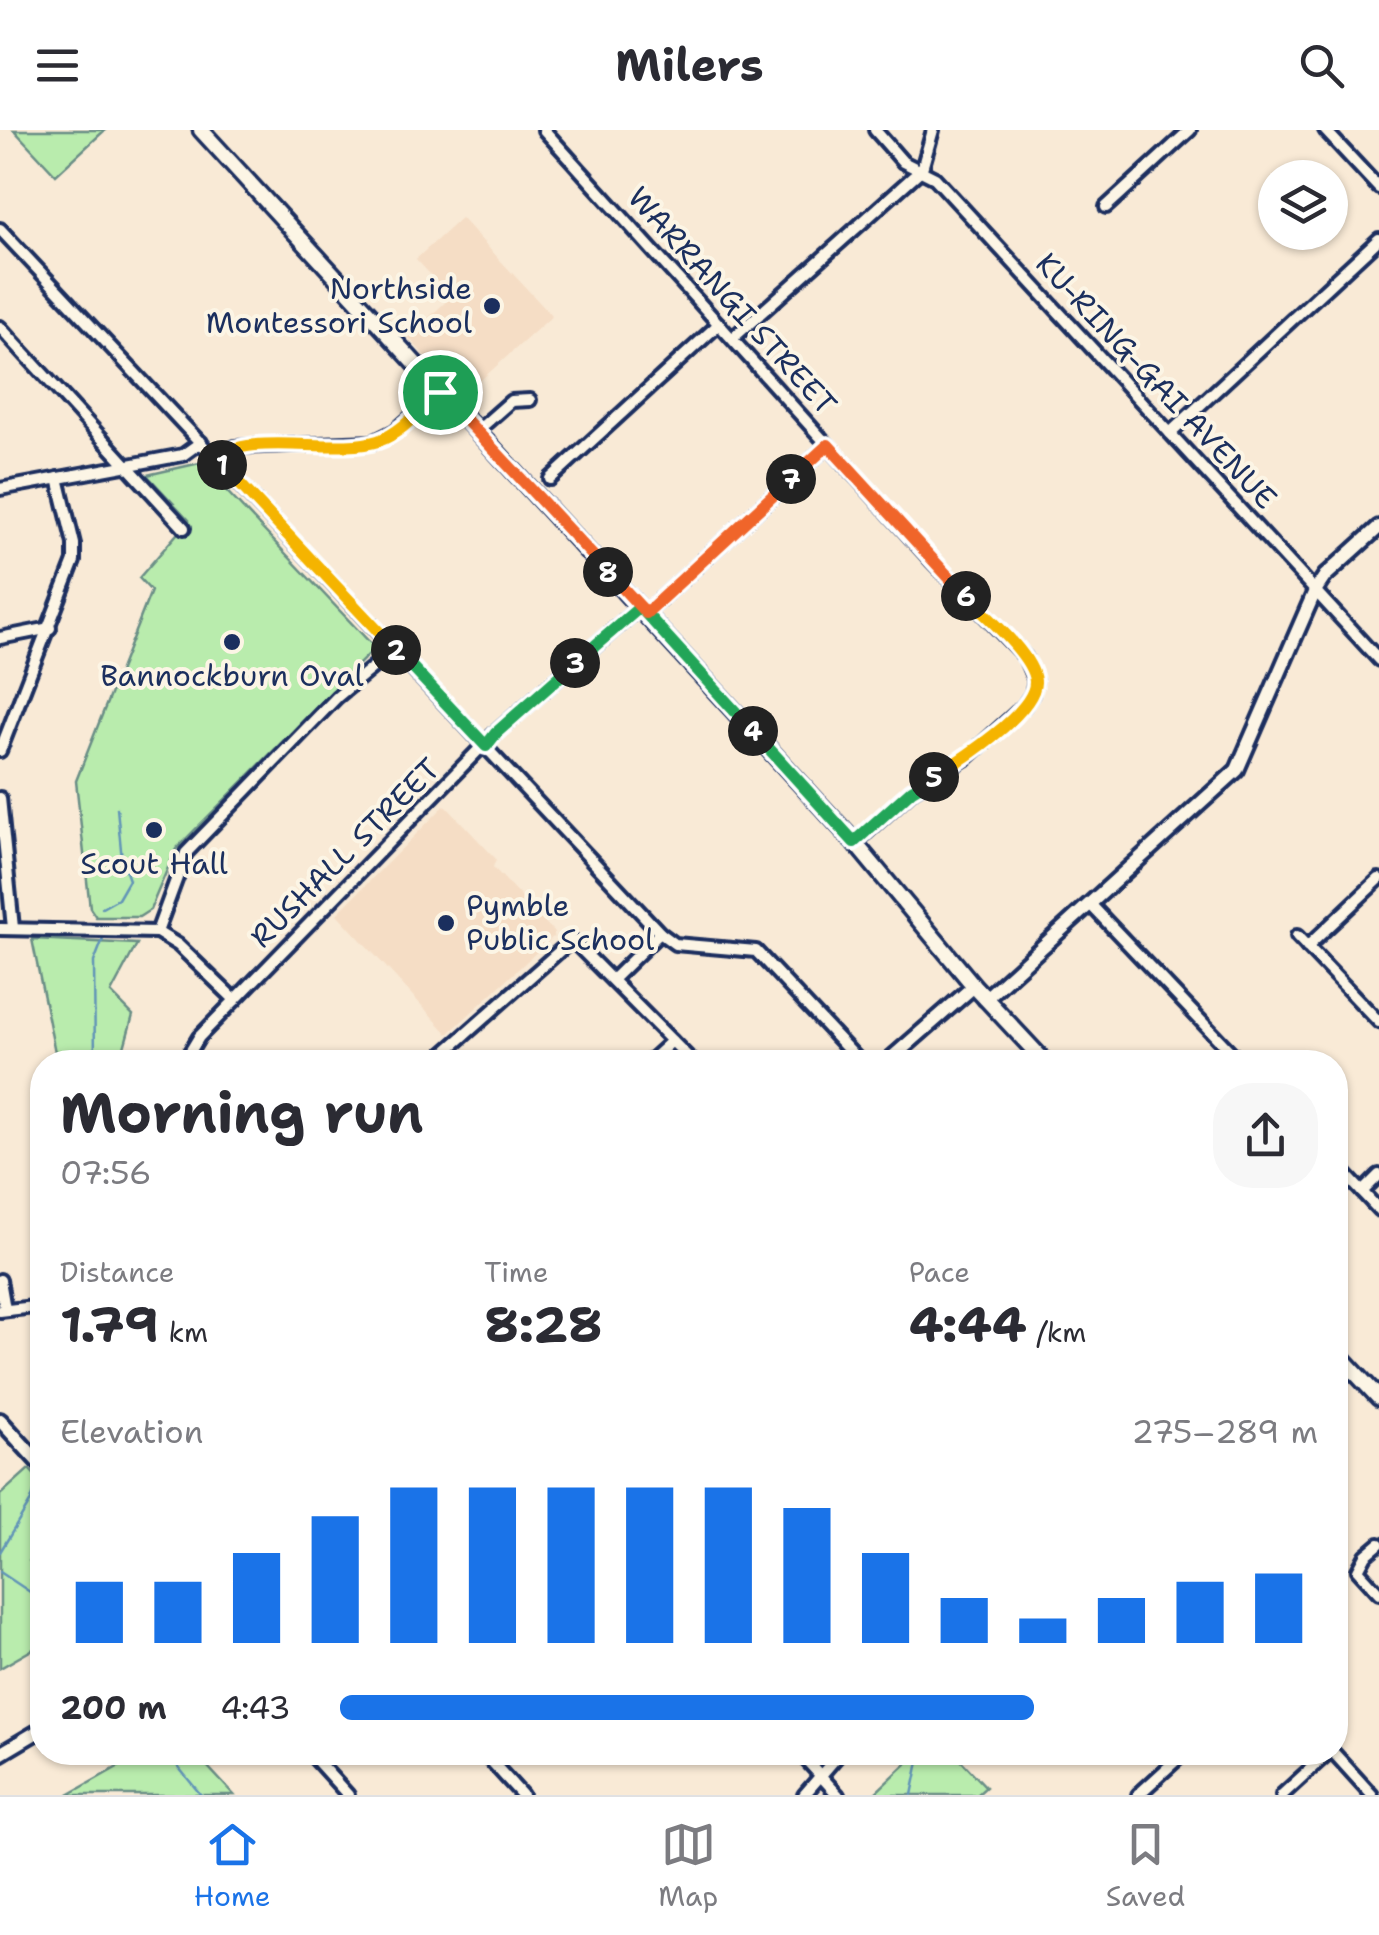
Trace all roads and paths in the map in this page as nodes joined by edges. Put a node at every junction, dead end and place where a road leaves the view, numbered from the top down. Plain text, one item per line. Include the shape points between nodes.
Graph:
1 (201, 130) edge
2 (544, 130) edge
3 (874, 130) edge
4 (934, 130) edge
5 (1190, 130) edge
6 (1325, 130) edge
7 (922, 169) junction
8 (1379, 188) edge
9 (1106, 206) dead end
10 (0, 228) edge
11 (1379, 239) edge
12 (719, 324) junction
13 (0, 327) edge
14 (732, 338) junction
15 (440, 392) junction
16 (530, 400) dead end
17 (477, 431) junction
18 (1170, 433) junction
19 (201, 442) junction
20 (828, 445) junction
21 (216, 459) junction
22 (129, 465) junction
23 (58, 478) junction
24 (550, 479) dead end
25 (0, 489) edge
26 (1379, 527) edge
27 (184, 528) dead end
28 (1315, 590) junction
29 (643, 610) junction
30 (50, 628) junction
31 (0, 638) edge
32 (395, 649) junction
33 (1379, 660) edge
34 (486, 746) junction
35 (0, 751) edge
36 (0, 798) edge
37 (854, 842) junction
38 (1379, 878) edge
39 (1090, 904) junction
40 (13, 928) junction
41 (0, 929) edge
42 (157, 932) junction
43 (660, 933) junction
44 (1297, 936) dead end
45 (1307, 947) junction
46 (613, 979) junction
47 (980, 992) junction
48 (235, 1000) junction
49 (1379, 1022) edge
50 (672, 1041) junction
51 (192, 1050) edge
52 (448, 1050) edge
53 (662, 1050) edge
54 (681, 1050) edge
55 (849, 1050) edge
56 (902, 1050) edge
57 (1034, 1050) edge
58 (1229, 1050) edge
59 (1379, 1176) edge
60 (1348, 1177) edge
61 (1362, 1192) junction
62 (1379, 1210) edge
63 (0, 1280) edge
64 (30, 1307) edge
65 (3, 1310) edge
66 (1348, 1365) edge
67 (1379, 1398) edge
68 (0, 1420) edge
69 (30, 1453) edge
70 (1379, 1544) edge
71 (1379, 1593) edge
72 (30, 1736) edge
73 (0, 1754) edge
74 (320, 1765) edge
75 (495, 1765) edge
76 (810, 1765) edge
77 (832, 1765) edge
78 (1171, 1765) edge
79 (1316, 1765) edge
80 (1343, 1765) edge
81 (822, 1778) junction
82 (348, 1795) edge
83 (522, 1795) edge
84 (804, 1795) edge
85 (838, 1795) edge
86 (1138, 1795) edge
87 (1282, 1795) edge
88 (1372, 1795) edge

1 - 15 main road
2 - 12 street, WARRANGI STREET
3 - 7 street, KU-RING-GAI AVENUE via 903,162
4 - 7 street
5 - 9 street
6 - 8 street
7 - 14 street
7 - 18 street, KU-RING-GAI AVENUE
10 - 19 street
11 - 18 street
12 - 14 street, WARRANGI STREET
12 - 24 street
13 - 22 street
14 - 20 street, WARRANGI STREET
15 - 17 main road
15 - 21 street via 373,442 236,446
16 - 17 street via 511,401
17 - 29 main road
18 - 28 street, KU-RING-GAI AVENUE
19 - 21 street
19 - 22 street via 183,455
20 - 29 street, RUSHALL STREET
20 - 37 street, WARRANGI STREET via 1024,657 1035,681 1024,706 968,756 912,790
21 - 32 street
22 - 23 street
22 - 27 street
23 - 25 street
23 - 30 street via 75,554
26 - 28 street
28 - 33 street, KU-RING-GAI AVENUE
28 - 39 street via 1237,770
29 - 34 street, RUSHALL STREET
29 - 37 main road
30 - 31 street
30 - 35 street
32 - 34 street
32 - 42 street via 337,697 186,853
34 - 43 street
34 - 48 street, RUSHALL STREET
36 - 40 street
37 - 47 main road
38 - 45 street
39 - 47 street
39 - 58 street
40 - 41 street
40 - 42 street
42 - 48 street
43 - 46 street
43 - 55 street via 675,944 756,951
44 - 45 street
45 - 49 street
46 - 50 street
46 - 52 street via 572,940
47 - 56 street
47 - 57 main road
48 - 51 street, RUSHALL STREET
50 - 53 street
50 - 54 street
59 - 61 street
60 - 61 street
61 - 62 street
63 - 65 street
64 - 65 street
66 - 67 main road
68 - 69 street
70 - 71 street via 1358,1570
72 - 73 street
74 - 82 street
75 - 83 street
76 - 81 street
77 - 81 street
78 - 86 street
79 - 87 street
80 - 88 street
81 - 84 street
81 - 85 street

